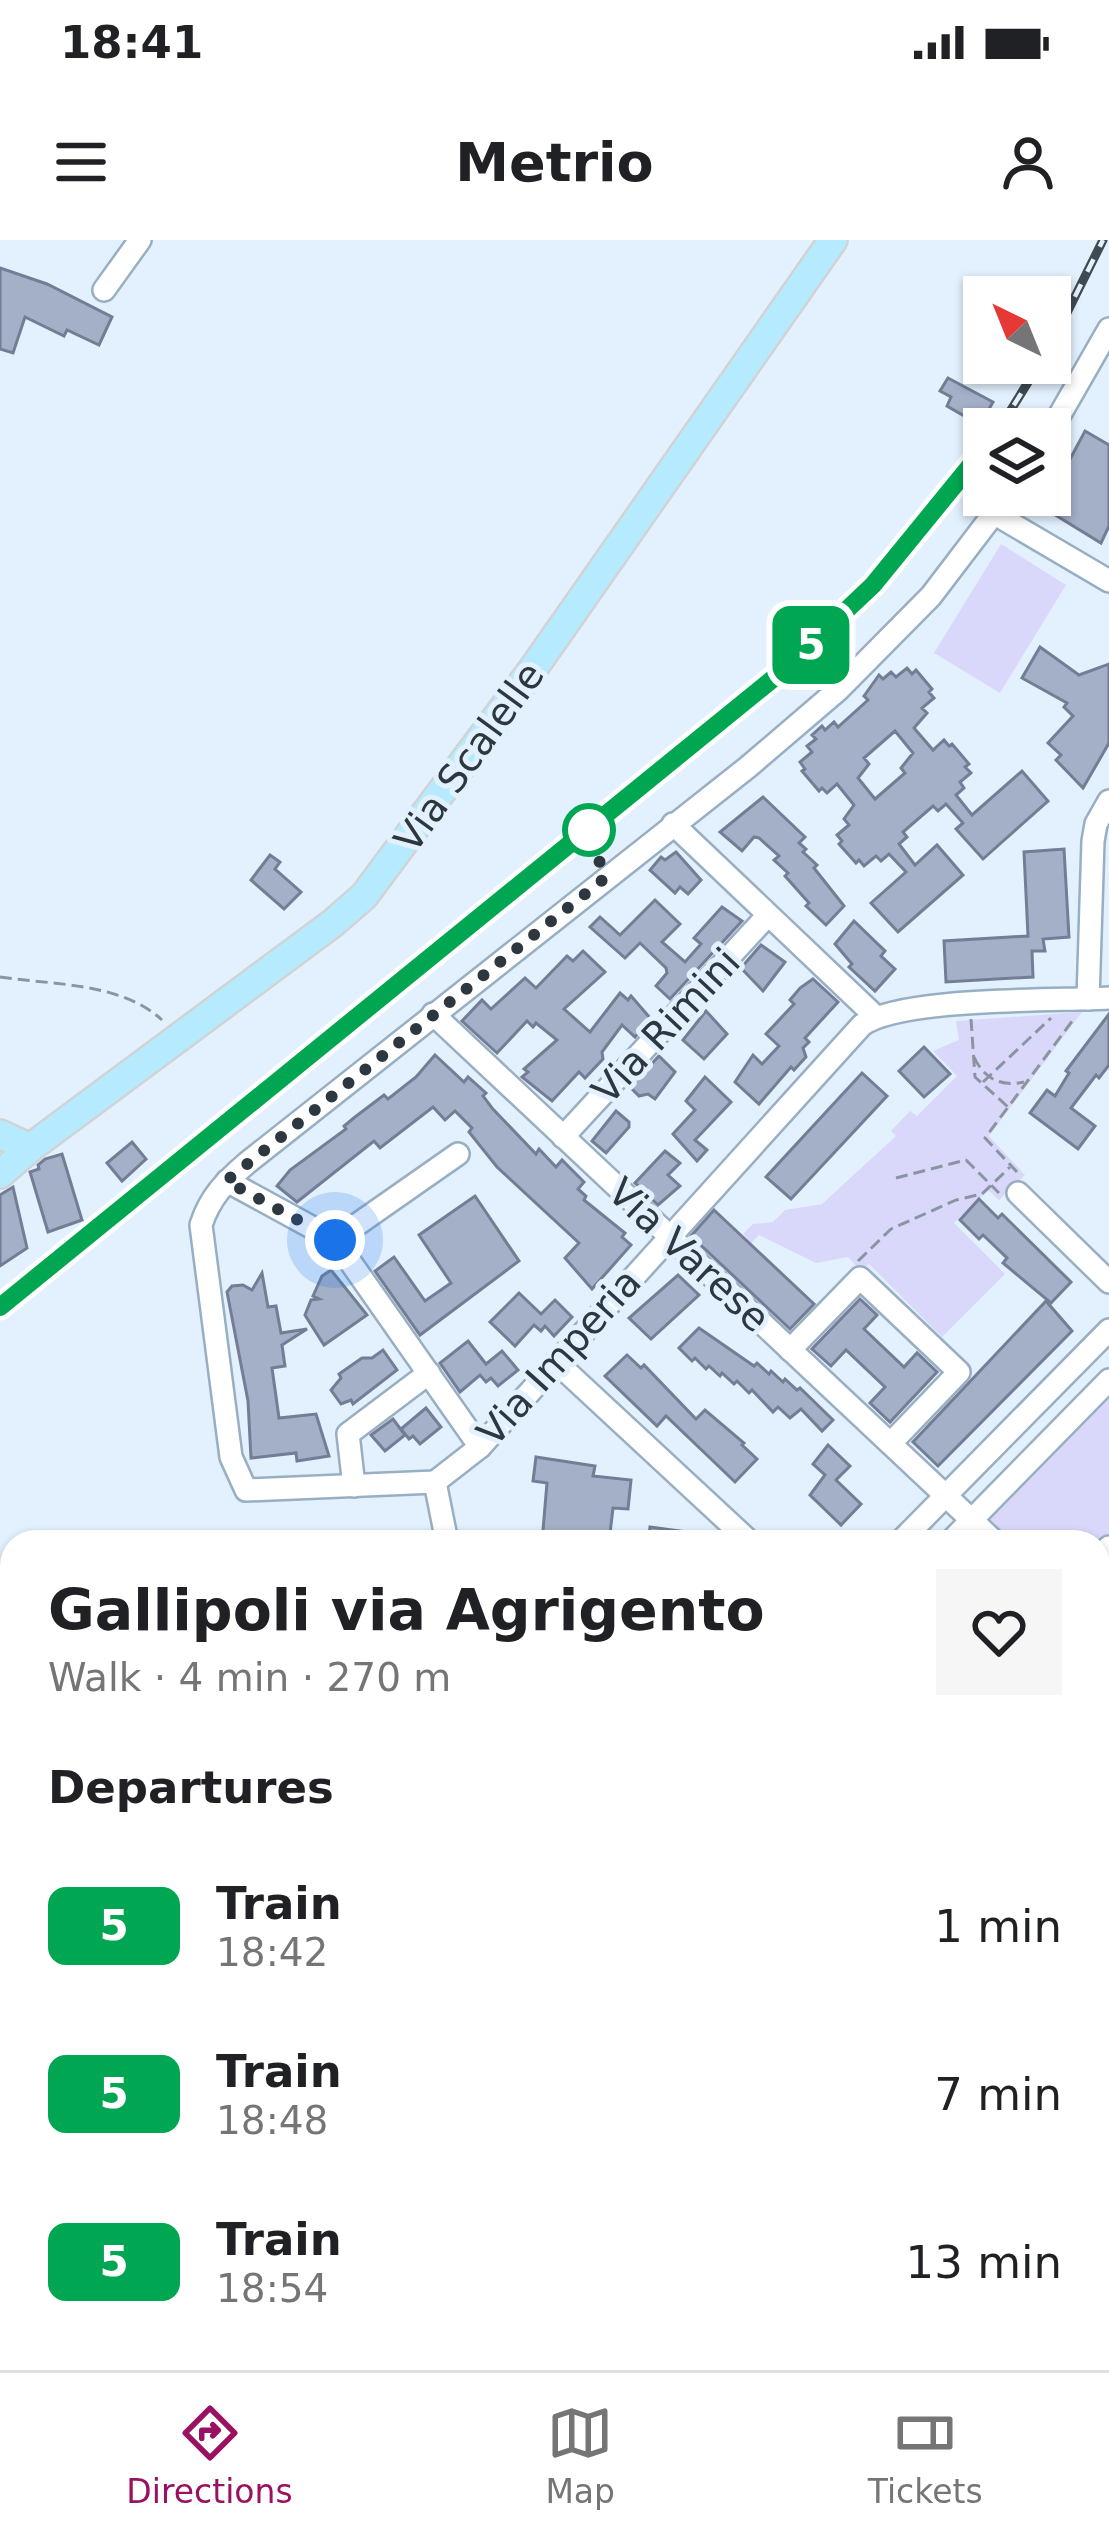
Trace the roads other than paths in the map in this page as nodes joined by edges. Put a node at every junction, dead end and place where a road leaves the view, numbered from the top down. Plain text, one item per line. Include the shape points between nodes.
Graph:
1 (140, 240) edge
2 (833, 240) edge
3 (104, 290) dead end
4 (1109, 329) edge
5 (1064, 408) edge
6 (993, 516) edge
7 (998, 516) edge
8 (1109, 581) edge
9 (1109, 801) edge
10 (673, 824) junction
11 (768, 915) junction
12 (1099, 999) edge
13 (433, 1014) junction
14 (875, 1016) junction
15 (0, 1134) edge
16 (563, 1137) junction
17 (30, 1148) junction
18 (458, 1154) dead end
19 (0, 1174) edge
20 (226, 1181) junction
21 (1018, 1193) dead end
22 (668, 1237) junction
23 (335, 1240) junction
24 (1109, 1282) edge
25 (1109, 1330) edge
26 (790, 1350) junction
27 (556, 1362) junction
28 (428, 1373) junction
29 (1109, 1380) edge
30 (891, 1443) junction
31 (480, 1447) junction
32 (435, 1483) junction
33 (354, 1486) junction
34 (946, 1495) junction
35 (972, 1520) junction
36 (445, 1530) edge
37 (737, 1530) edge
38 (912, 1530) edge
39 (962, 1530) edge
40 (982, 1530) edge

1 - 3 street
2 - 17 main road, Via Scalelle via 389,866 333,923
4 - 5 street
6 - 10 street via 868,662
7 - 8 street
9 - 12 street via 1093,841
10 - 11 street
10 - 13 street
11 - 14 street
11 - 16 street, Via Rimini
12 - 14 street
13 - 16 street, Via Varese
13 - 20 street
14 - 22 street, Via Imperia
15 - 17 main road
16 - 22 street, Via Varese
17 - 19 main road, Via Scalelle
18 - 23 street
20 - 23 street
20 - 33 street via 200,1225 231,1457 245,1490
21 - 24 street
22 - 26 street, Via Varese
22 - 27 street, Via Imperia
23 - 28 street
25 - 34 street
26 - 30 street, Via Varese
26 - 30 street via 860,1278 959,1372
27 - 31 street, Via Imperia
27 - 37 street
28 - 31 street
28 - 33 street via 348,1434
29 - 35 street
30 - 34 street, Via Varese
31 - 32 street, Via Imperia
32 - 33 street
32 - 36 street
34 - 35 street, Via Varese
34 - 38 street
35 - 39 street
35 - 40 street, Via Varese

